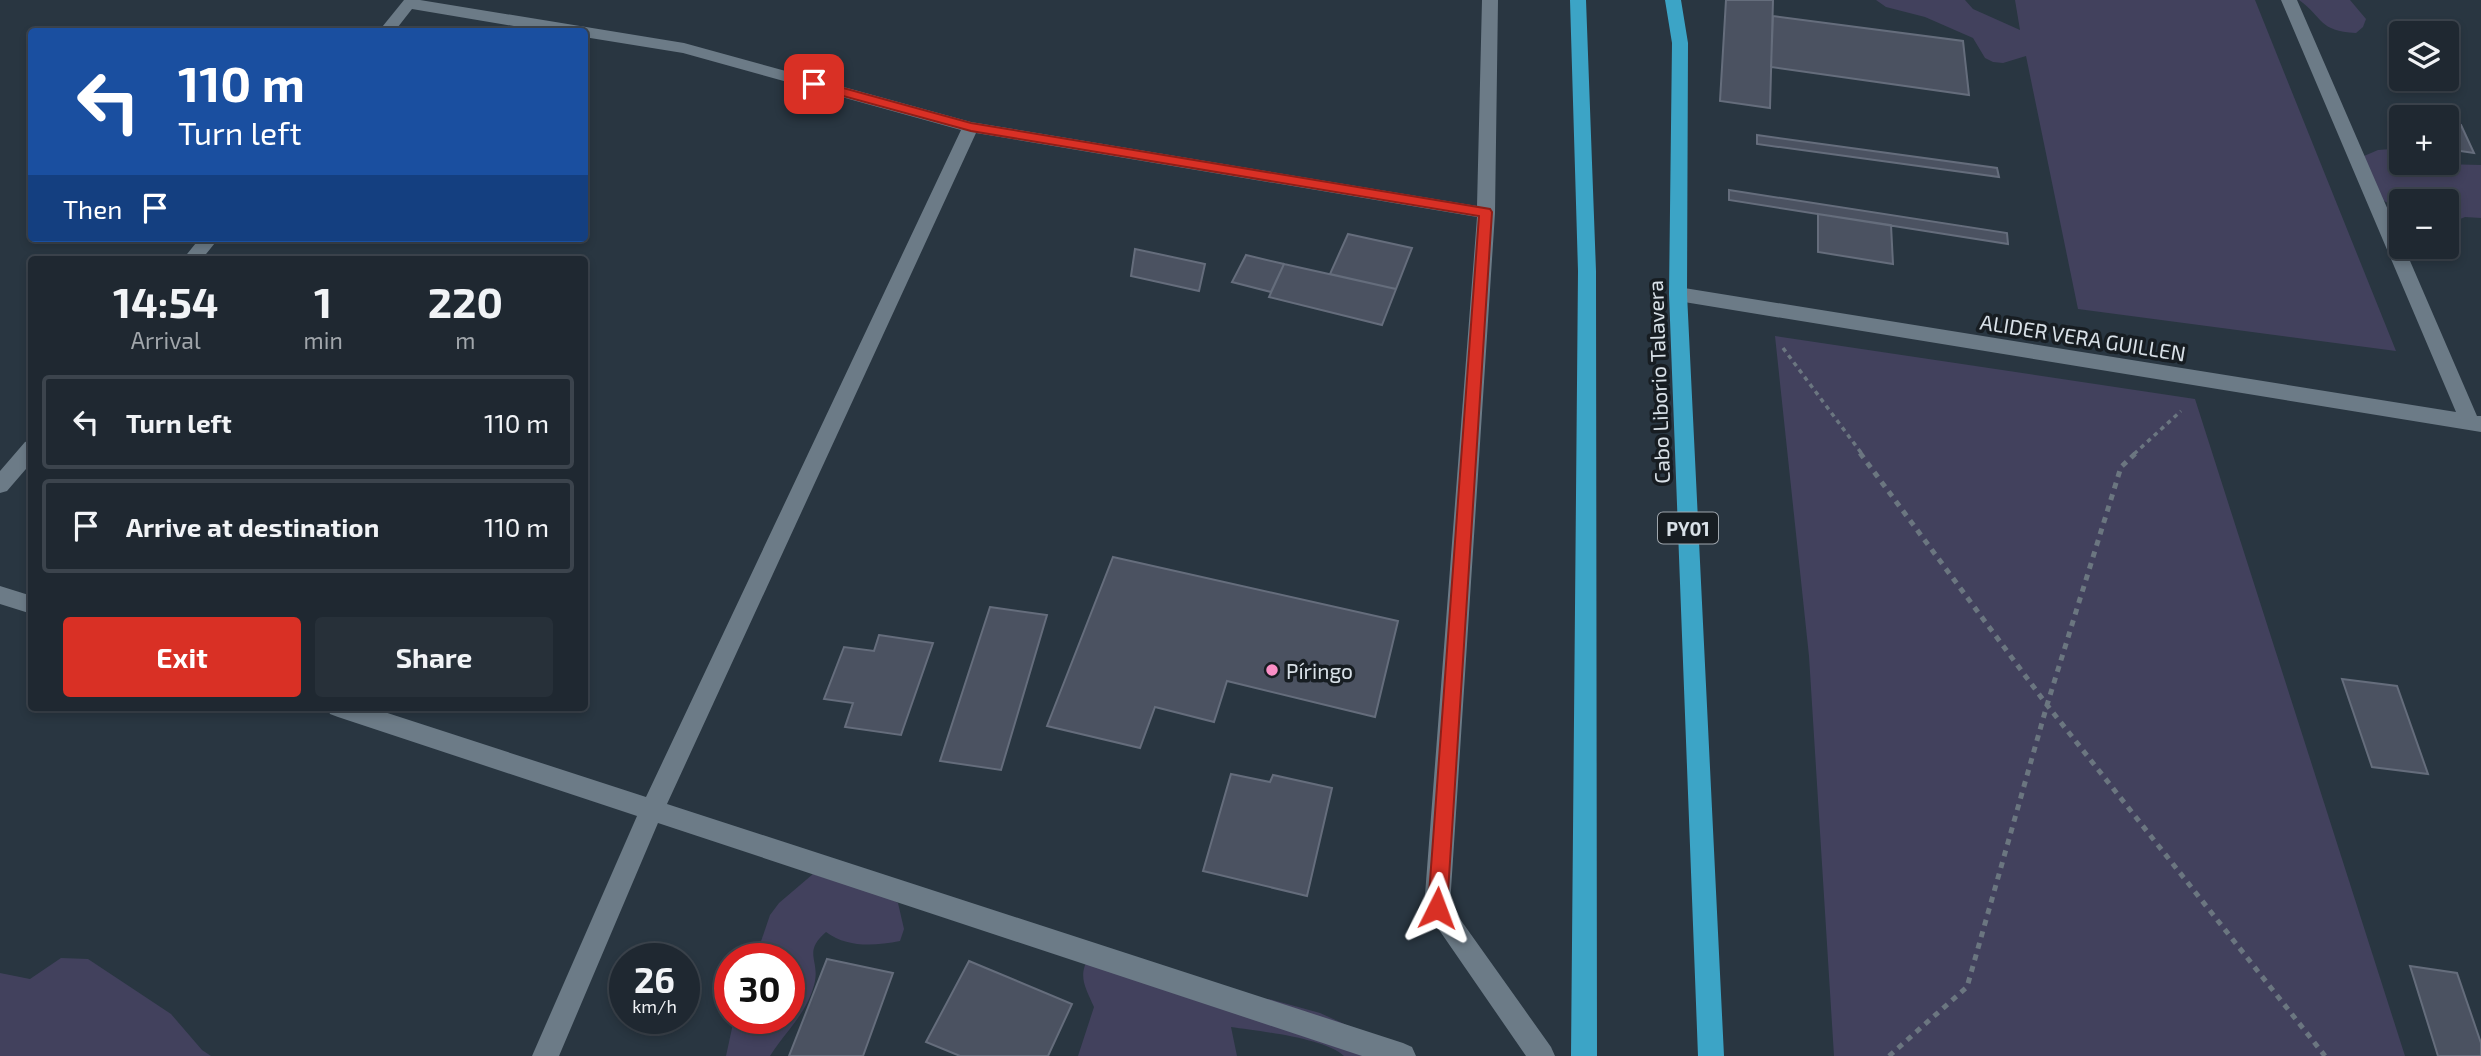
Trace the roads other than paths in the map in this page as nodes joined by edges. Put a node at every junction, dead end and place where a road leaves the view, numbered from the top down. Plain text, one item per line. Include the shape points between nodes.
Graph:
1 (1490, 0) edge
2 (1577, 0) edge
3 (1673, 0) edge
4 (2289, 0) edge
5 (411, 2) edge
6 (388, 28) edge
7 (560, 28) edge
8 (588, 33) edge
9 (971, 127) junction
10 (1486, 212) junction
11 (207, 242) edge
12 (195, 256) edge
13 (1678, 294) junction
14 (2475, 423) edge
15 (28, 453) edge
16 (0, 485) edge
17 (0, 595) edge
18 (28, 604) edge
19 (350, 711) edge
20 (651, 811) junction
21 (545, 1056) edge
22 (1403, 1056) edge
23 (1542, 1056) edge
24 (1584, 1056) edge
25 (1711, 1056) edge

1 - 10 street
2 - 24 highway via 1587,271
3 - 13 highway, Cabo Liborio Talavera / PY01 via 1680,43
4 - 14 street
5 - 6 street
5 - 7 street
8 - 9 street via 684,48
9 - 10 street
9 - 20 street
10 - 23 street via 1437,908
11 - 12 street
13 - 14 street, ALIDER VERA GUILLEN
13 - 25 highway, Cabo Liborio Talavera / PY01
15 - 16 street
17 - 18 street
19 - 20 street
20 - 21 street
20 - 22 street

